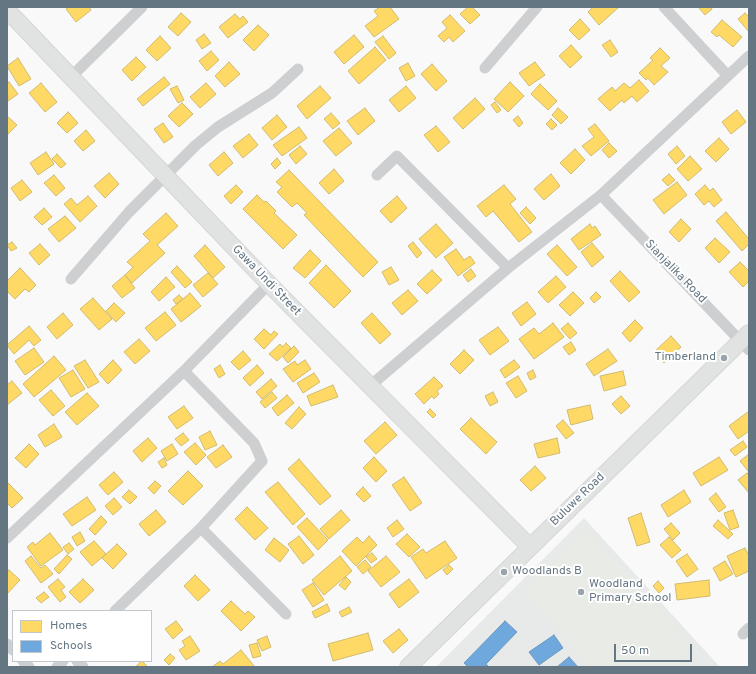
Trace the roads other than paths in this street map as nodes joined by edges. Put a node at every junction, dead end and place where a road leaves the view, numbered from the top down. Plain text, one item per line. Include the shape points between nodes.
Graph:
1 (142, 7) edge
2 (537, 7) edge
3 (664, 7) edge
4 (7, 10) edge
5 (749, 56) edge
6 (485, 68) dead end
7 (298, 69) dead end
8 (72, 76) junction
9 (728, 76) junction
10 (165, 176) junction
11 (377, 176) dead end
12 (601, 195) junction
13 (508, 268) junction
14 (71, 279) dead end
15 (269, 284) junction
16 (746, 341) edge
17 (184, 371) junction
18 (370, 386) junction
19 (201, 528) junction
20 (7, 538) edge
21 (530, 548) junction
22 (116, 610) edge
23 (286, 614) dead end
24 (408, 667) edge

1 - 8 street
2 - 6 street
3 - 9 street
4 - 8 street, Gawa Undi Street
5 - 9 street
7 - 10 street via 272,93 207,135
8 - 10 street, Gawa Undi Street
9 - 12 street
10 - 14 street via 129,212
10 - 15 street, Gawa Undi Street
11 - 13 street via 397,156
12 - 13 street
12 - 16 street, Sianjalika Road
13 - 18 street
15 - 17 street
15 - 18 street, Gawa Undi Street
16 - 21 street, Buluwe Road
17 - 19 street via 254,443 262,459
17 - 20 street
18 - 21 street, Gawa Undi Street
19 - 22 street
19 - 23 street
21 - 24 street, Buluwe Road

